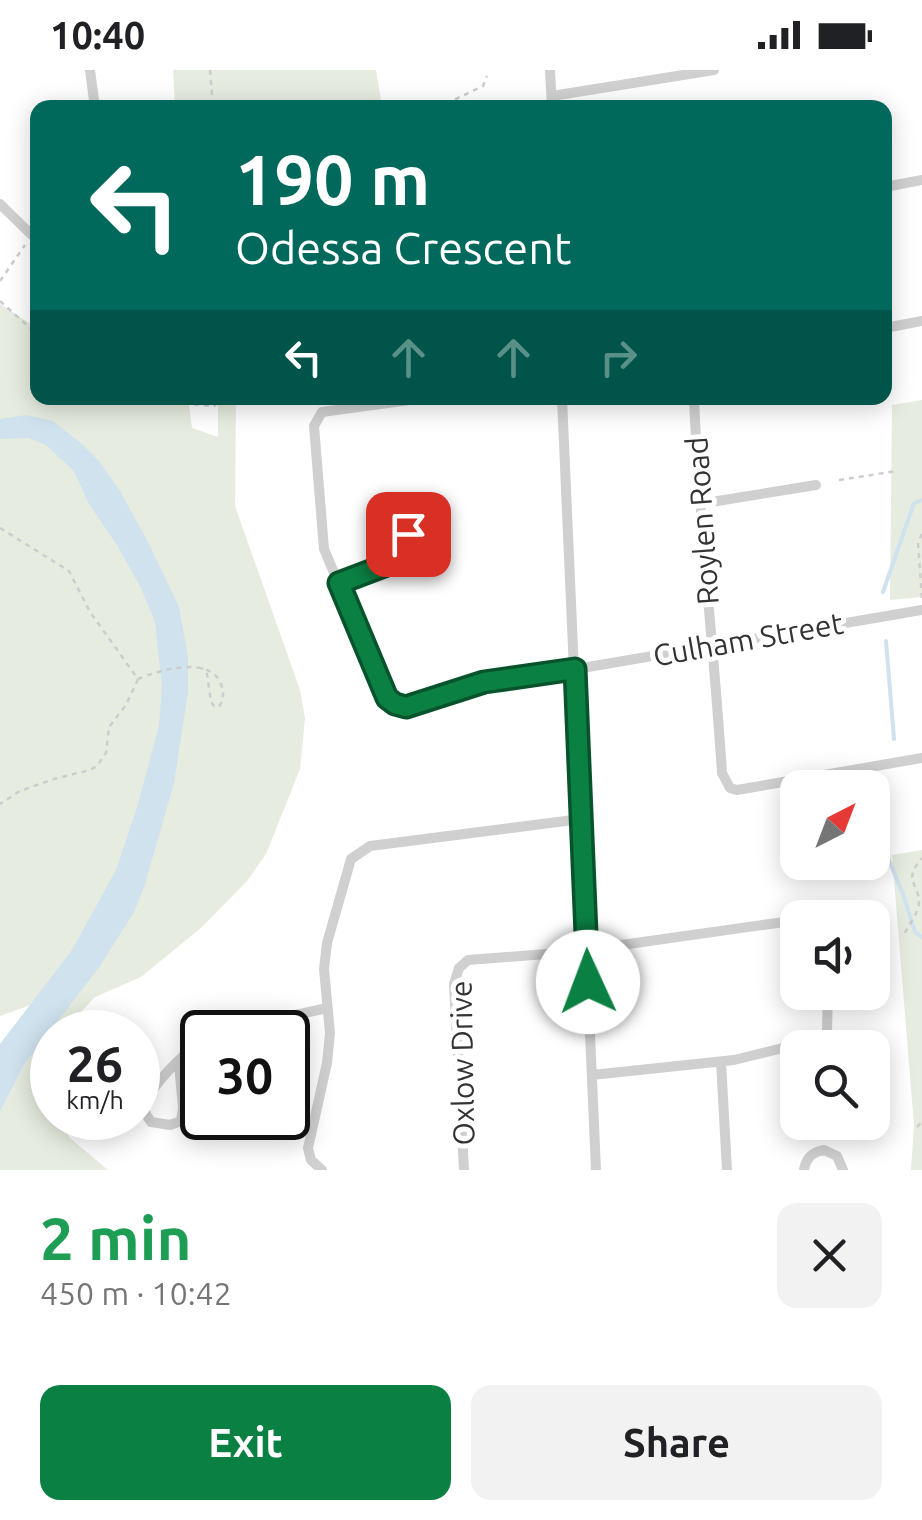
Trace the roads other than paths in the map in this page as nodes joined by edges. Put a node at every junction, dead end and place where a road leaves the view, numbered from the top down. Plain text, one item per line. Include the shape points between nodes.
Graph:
1 (90, 70) edge
2 (550, 70) edge
3 (714, 70) edge
4 (94, 100) edge
5 (552, 100) edge
6 (562, 100) edge
7 (922, 180) edge
8 (892, 186) edge
9 (0, 204) edge
10 (30, 233) edge
11 (922, 322) edge
12 (892, 327) edge
13 (373, 405) edge
14 (562, 405) edge
15 (694, 405) edge
16 (816, 485) dead end
17 (698, 504) junction
18 (405, 558) junction
19 (339, 583) junction
20 (922, 610) edge
21 (714, 644) junction
22 (575, 669) junction
23 (922, 758) edge
24 (581, 819) junction
25 (780, 923) edge
26 (587, 950) junction
27 (327, 1008) junction
28 (828, 1010) edge
29 (310, 1012) edge
30 (179, 1062) joint
31 (720, 1062) junction
32 (592, 1074) junction
33 (322, 1170) edge
34 (464, 1170) edge
35 (596, 1170) edge
36 (728, 1170) edge
37 (804, 1170) edge
38 (843, 1170) edge

1 - 4 street
2 - 5 street
3 - 6 street
7 - 8 street
9 - 10 street
11 - 12 street
13 - 19 street via 322,412 314,426 324,549
14 - 22 street
15 - 17 street, Roylen Road
16 - 17 street
17 - 21 street, Roylen Road
18 - 18 street via 417,567 433,566 444,550 439,536 420,527 408,534 400,548
18 - 19 street
19 - 22 street, Culham Street via 395,704 406,707 484,682
20 - 21 street, Culham Street
21 - 22 street, Culham Street
21 - 23 street, Roylen Road via 722,772 730,788
22 - 24 street
24 - 26 street
24 - 27 street via 370,846 351,859 326,944
25 - 26 street
26 - 32 street
26 - 34 street, Oxlow Drive via 480,958 458,968
27 - 29 street
27 - 33 street via 327,1063 308,1148
28 - 31 street via 827,1032 820,1039
30 - 30 street via 142,1108 151,1122 181,1120
31 - 32 street
31 - 36 street
32 - 35 street
37 - 38 street via 812,1154 824,1150 837,1156

